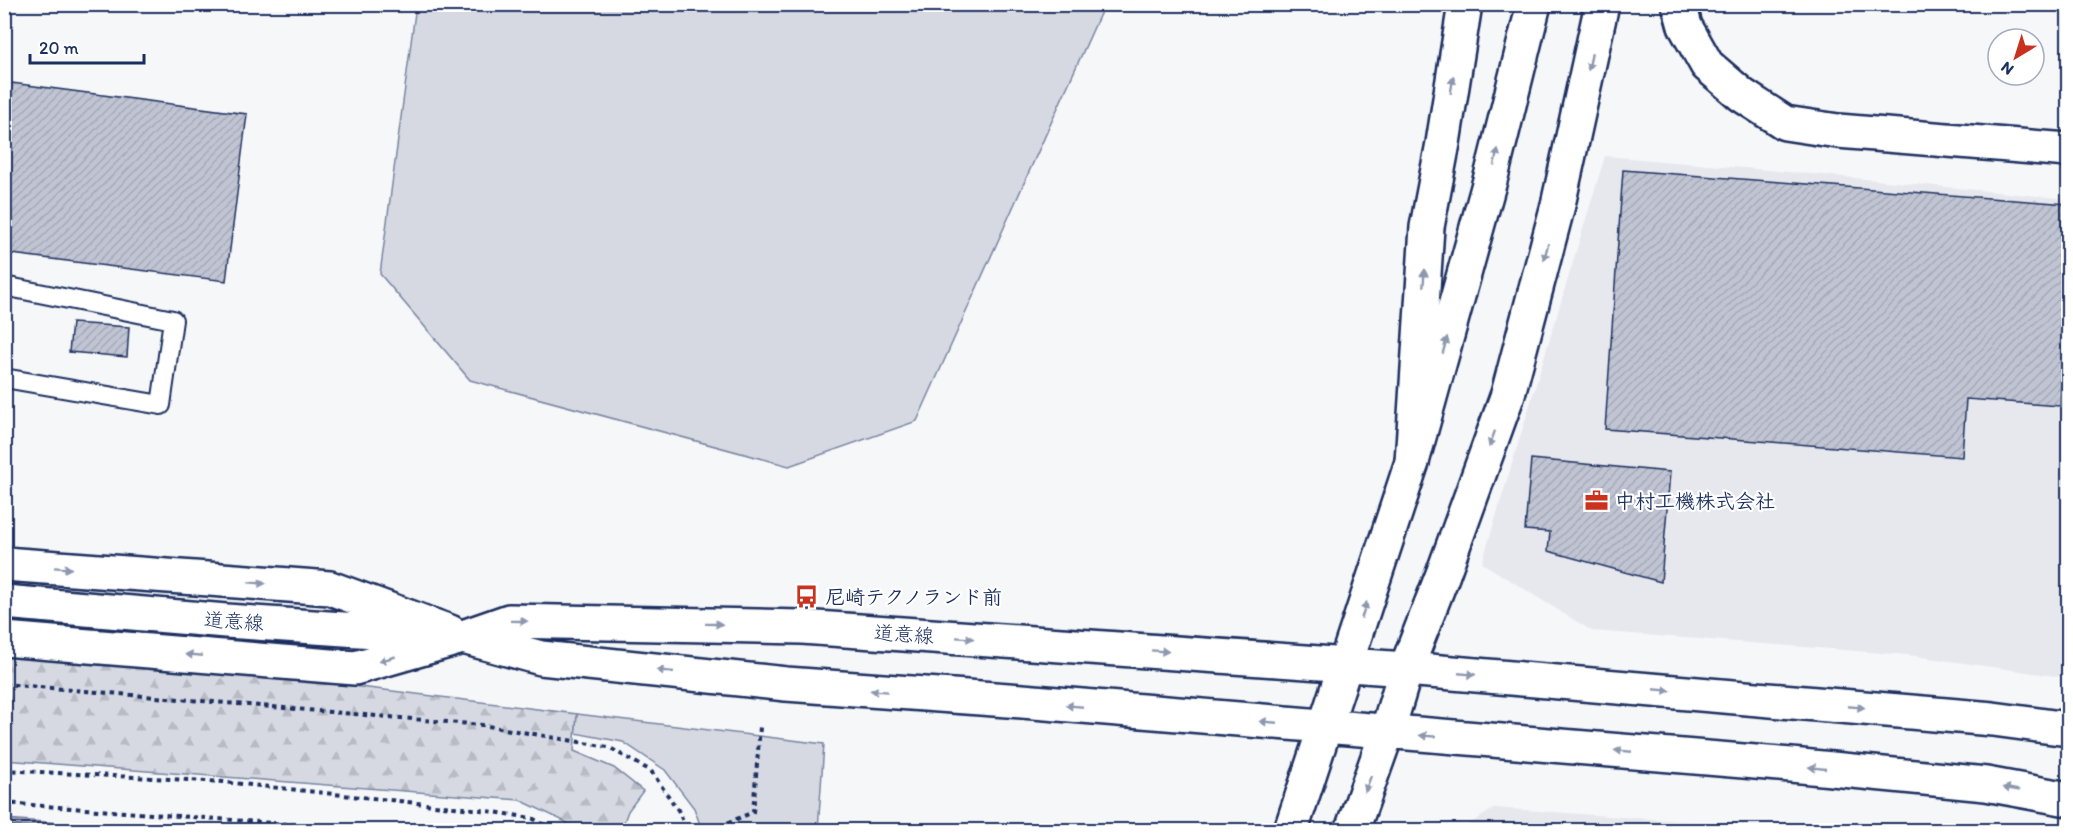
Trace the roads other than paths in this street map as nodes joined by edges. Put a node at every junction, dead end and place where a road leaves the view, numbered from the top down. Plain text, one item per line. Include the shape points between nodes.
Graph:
1 (1465, 4) edge
2 (1534, 4) edge
3 (1602, 4) edge
4 (1679, 4) edge
5 (2068, 150) edge
6 (4, 286) edge
7 (4, 378) edge
8 (1412, 462) junction
9 (4, 564) edge
10 (4, 602) edge
11 (463, 636) junction
12 (4, 639) edge
13 (1346, 665) junction
14 (1406, 669) junction
15 (1326, 727) junction
16 (2068, 729) edge
17 (1387, 732) junction
18 (2068, 799) edge
19 (1291, 831) edge
20 (1352, 831) edge

8 -> 1 main road via 1427,227
8 -> 2 main road
3 -> 14 main road via 1558,206 1508,394
4 - 5 main road via 1685,26 1707,65 1742,95 1785,123
6 - 7 lane via 173,320 161,405
13 -> 8 main road
9 -> 11 main road via 330,588
10 - 11 main road, 道意線
11 -> 12 main road via 355,668
11 -> 13 main road, 道意線 via 509,621 802,627
15 -> 11 main road, 道意線 via 763,682 541,658
13 - 14 main road, 道意線
13 - 15 main road
14 -> 16 main road, 道意線 via 1993,718
14 - 17 main road
15 - 17 main road, 道意線
15 - 19 main road
18 -> 17 main road, 道意線 via 1975,783
17 -> 20 main road

